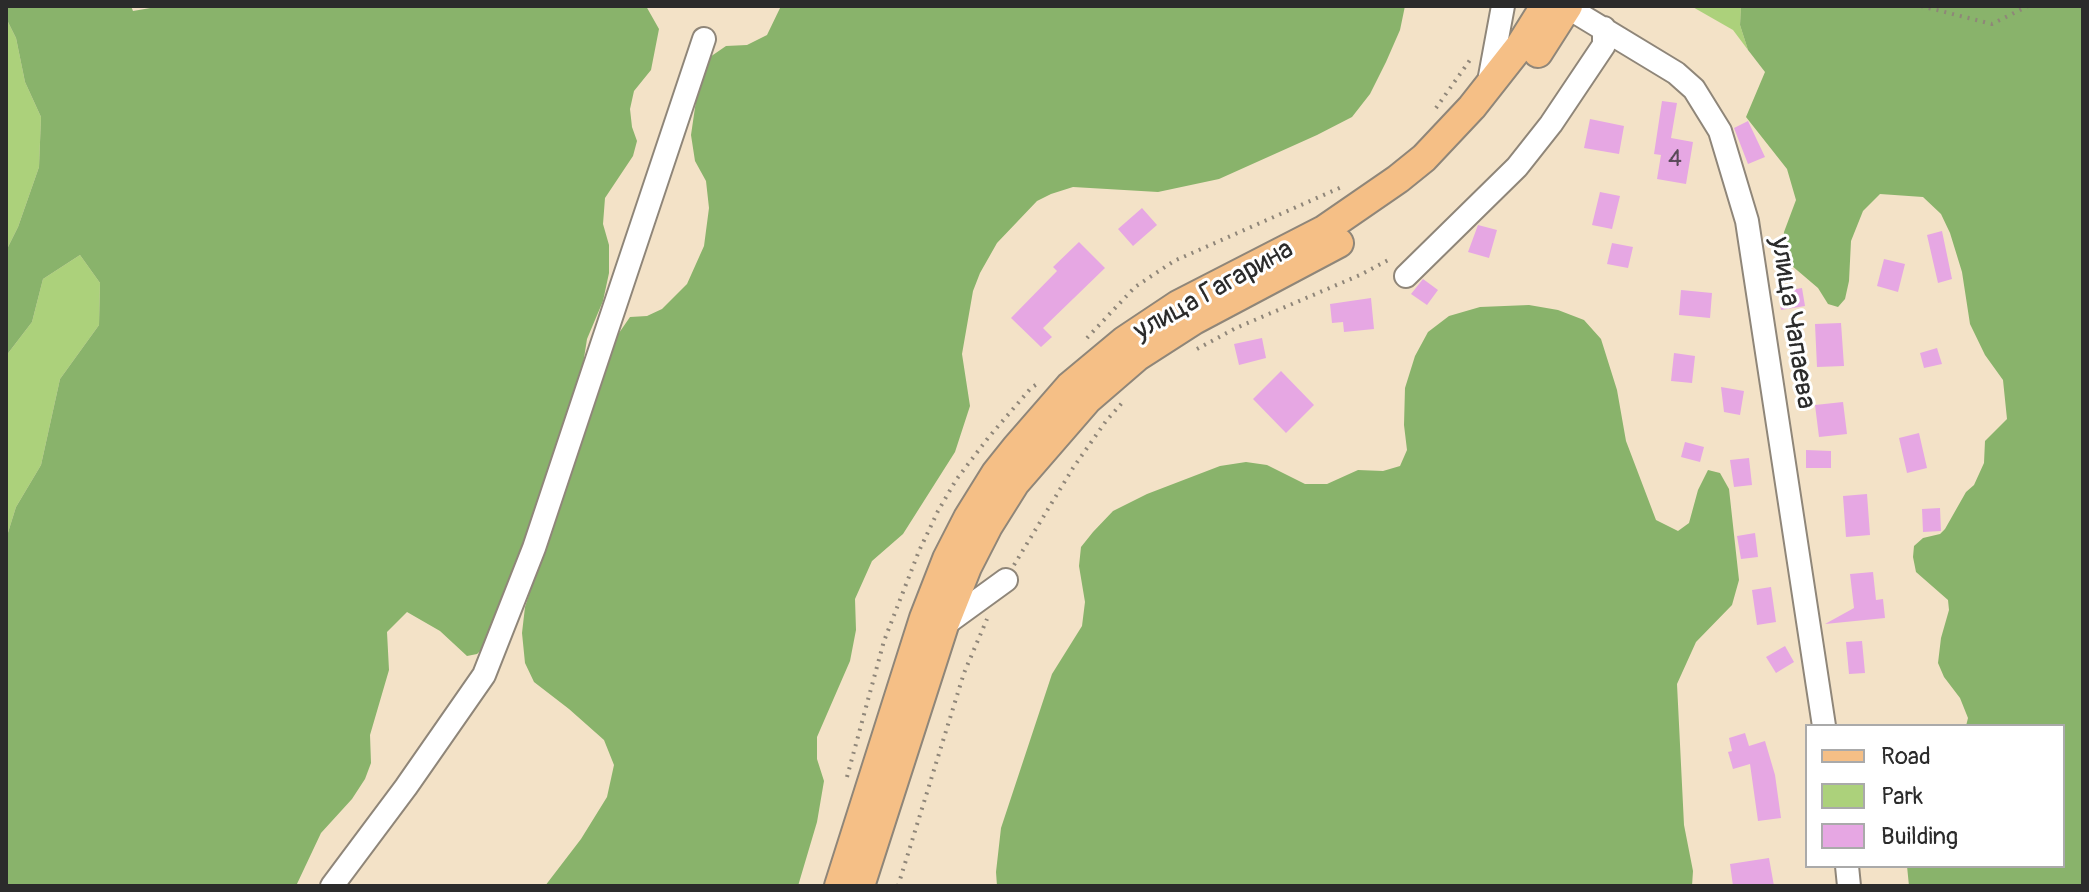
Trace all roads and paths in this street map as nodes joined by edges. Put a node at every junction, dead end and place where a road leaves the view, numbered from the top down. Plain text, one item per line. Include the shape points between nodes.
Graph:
1 (1503, 6) edge
2 (1545, 6) edge
3 (1568, 6) edge
4 (1921, 6) edge
5 (2028, 6) edge
6 (1604, 28) junction
7 (704, 39) dead end
8 (1487, 89) junction
9 (1401, 266) joint
10 (1195, 350) dead end
11 (1124, 401) dead end
12 (1006, 580) joint
13 (989, 612) dead end
14 (944, 625) junction
15 (1824, 724) edge
16 (332, 886) edge
17 (839, 886) edge
18 (860, 886) edge
19 (898, 886) edge

1 - 8 street
2 - 8 main road, улица Гагарина
3 - 6 street, улица Чапаева
3 - 14 main road, улица Гагарина via 1503,100 1411,194 1334,246 1161,340 1087,400 1035,458 995,515
4 - 5 path via 1992,24
6 - 9 street via 1604,45 1517,167
6 - 15 street, улица Чапаева via 1694,89 1720,131 1732,166 1747,221
7 - 16 street via 534,548 484,675
8 - 17 main road, улица Гагарина via 1398,179 1324,230 1178,305 1124,341 1070,386 996,473 947,559
9 - 10 path via 1372,270
11 - 12 path via 1073,468
12 - 14 street
13 - 19 path via 964,673
14 - 18 main road, улица Гагарина

